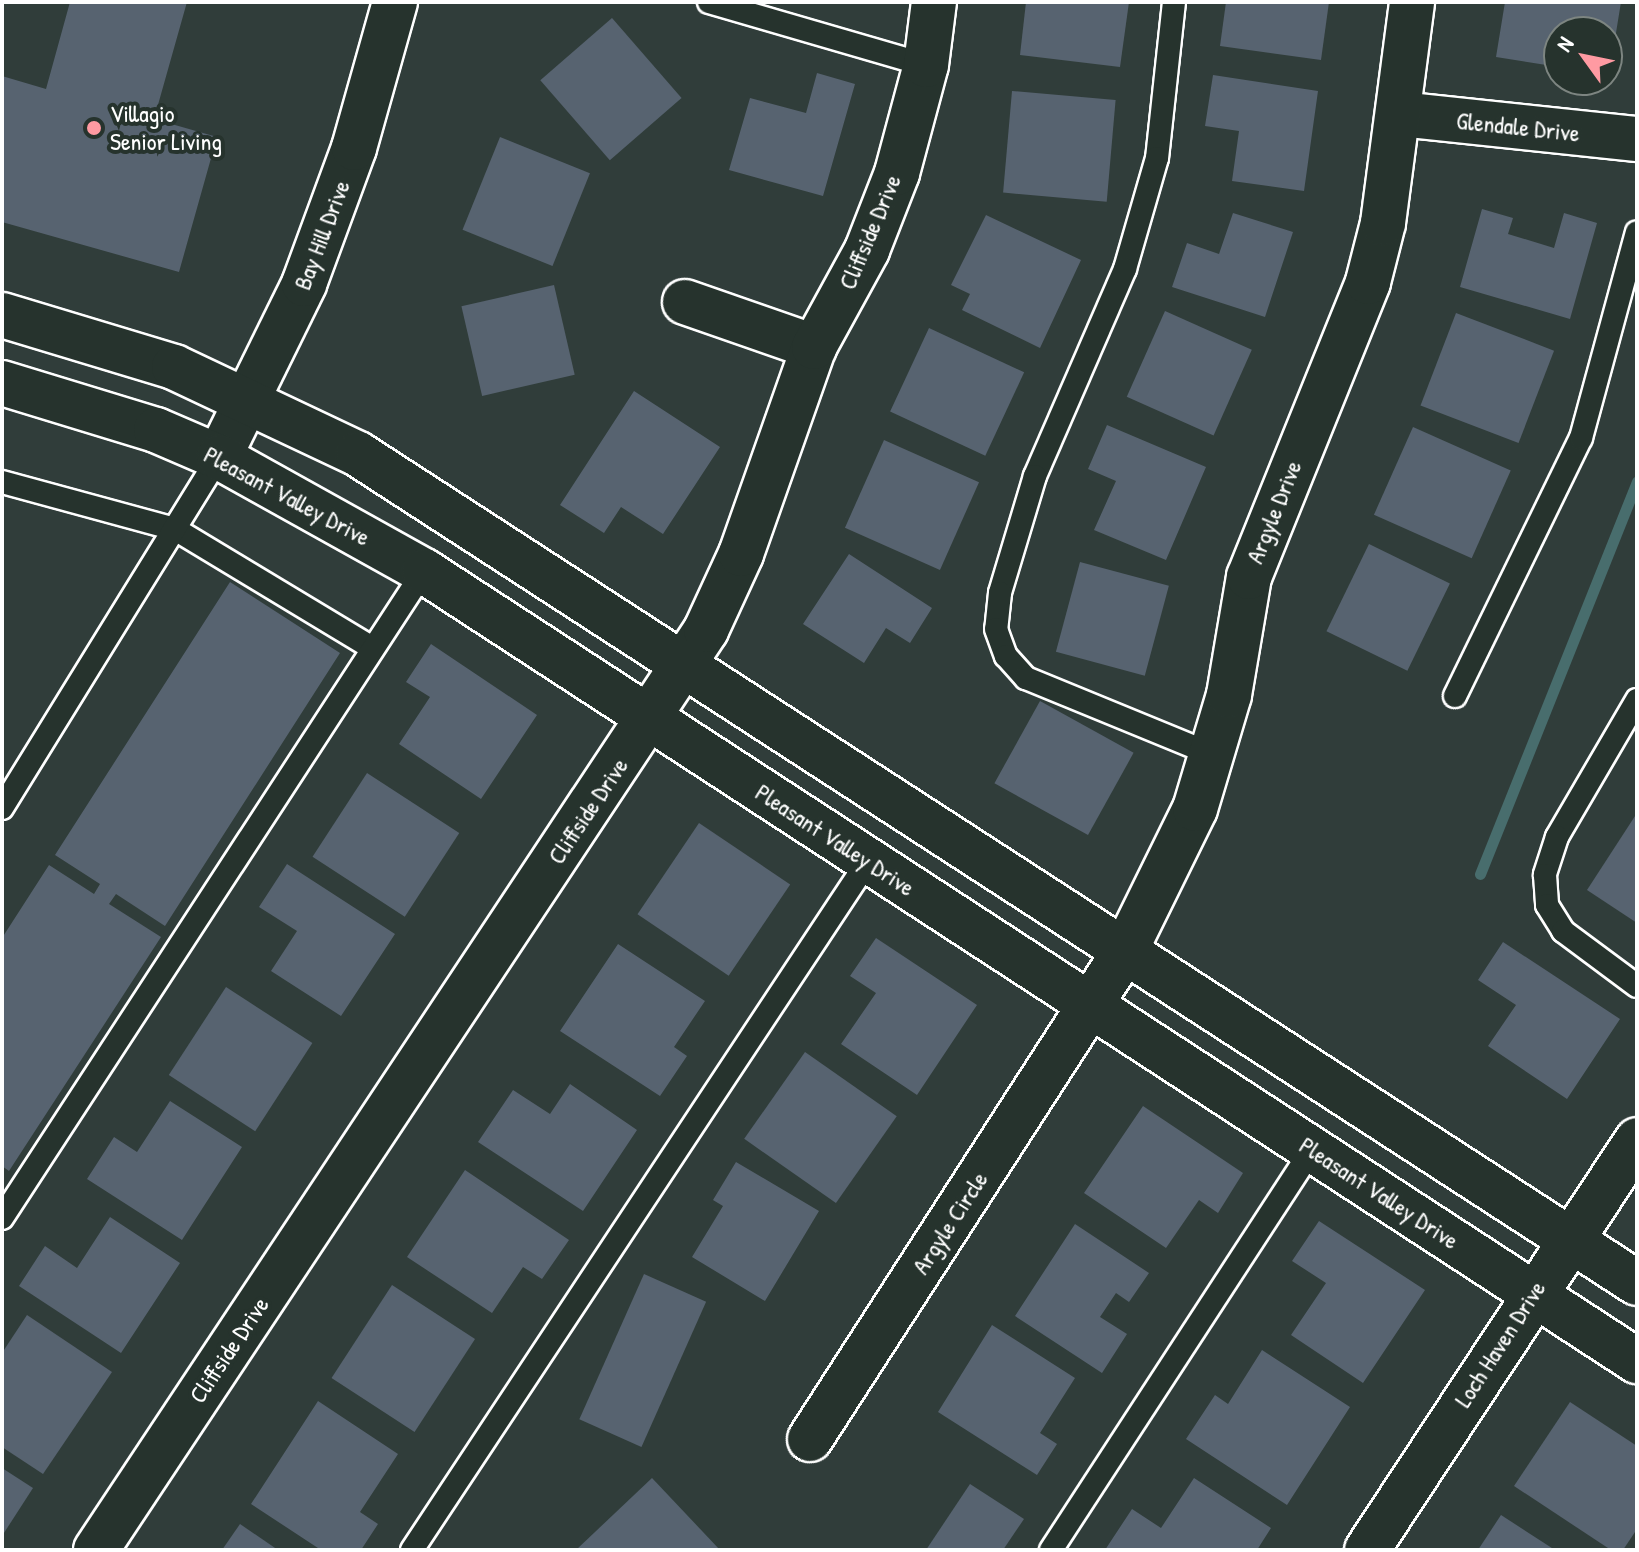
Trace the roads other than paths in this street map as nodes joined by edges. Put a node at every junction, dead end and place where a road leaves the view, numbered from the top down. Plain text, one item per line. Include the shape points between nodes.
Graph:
1 (395, 2) edge
2 (709, 2) edge
3 (934, 2) edge
4 (1174, 2) edge
5 (1412, 2) edge
6 (926, 65) junction
7 (1399, 114) junction
8 (1637, 139) edge
9 (1637, 232) edge
10 (685, 302) dead end
11 (2, 315) edge
12 (814, 347) junction
13 (2, 383) edge
14 (249, 399) junction
15 (219, 457) junction
16 (2, 482) edge
17 (175, 529) junction
18 (424, 571) junction
19 (372, 648) junction
20 (685, 663) junction
21 (1455, 696) dead end
22 (1637, 700) edge
23 (649, 719) junction
24 (1211, 754) junction
25 (2, 808) edge
26 (868, 861) junction
27 (1125, 951) junction
28 (1637, 986) edge
29 (1090, 1006) junction
30 (1637, 1140) edge
31 (1312, 1150) junction
32 (2, 1218) edge
33 (1568, 1238) junction
34 (1637, 1283) edge
35 (1532, 1293) junction
36 (1637, 1361) edge
37 (810, 1439) dead end
38 (96, 1550) edge
39 (412, 1550) edge
40 (1051, 1550) edge
41 (1367, 1550) edge

1 - 14 street, Bay Hill Drive via 354,148 304,284
2 - 6 lane
3 - 6 street, Cliffside Drive
4 - 24 lane via 1157,158 1125,269 1035,476 1000,593 996,629 1006,656 1026,678
5 - 7 street, Argyle Drive
6 - 12 street, Cliffside Drive via 897,173 867,250
7 - 8 street, Glendale Drive
7 - 24 street, Argyle Drive via 1383,223 1368,282 1350,338 1279,494 1249,577 1229,695
9 - 21 lane via 1581,438
10 - 12 street
11 - 14 street via 161,363
12 - 20 street, Cliffside Drive via 729,586
13 - 15 street, Pleasant Valley Drive via 156,430
14 - 15 street, Bay Hill Drive
14 - 20 street via 358,454
15 - 17 lane
15 - 18 street, Pleasant Valley Drive
16 - 17 lane
17 - 19 lane
17 - 25 lane
18 - 19 lane
18 - 23 street, Pleasant Valley Drive
19 - 32 lane
20 - 23 street, Cliffside Drive
20 - 27 street
22 - 28 lane via 1557,837 1545,875 1547,905 1563,931
23 - 26 street, Pleasant Valley Drive
23 - 38 street, Cliffside Drive
24 - 27 street, Argyle Drive via 1195,809
26 - 29 street, Pleasant Valley Drive
26 - 39 lane
27 - 29 street, Argyle Drive
27 - 33 street
29 - 31 street, Pleasant Valley Drive
29 - 37 street, Argyle Circle
30 - 33 street, Loch Haven Drive
31 - 35 street, Pleasant Valley Drive
31 - 40 lane
33 - 34 street
33 - 35 street, Loch Haven Drive
35 - 36 street, Pleasant Valley Drive
35 - 41 street, Loch Haven Drive

